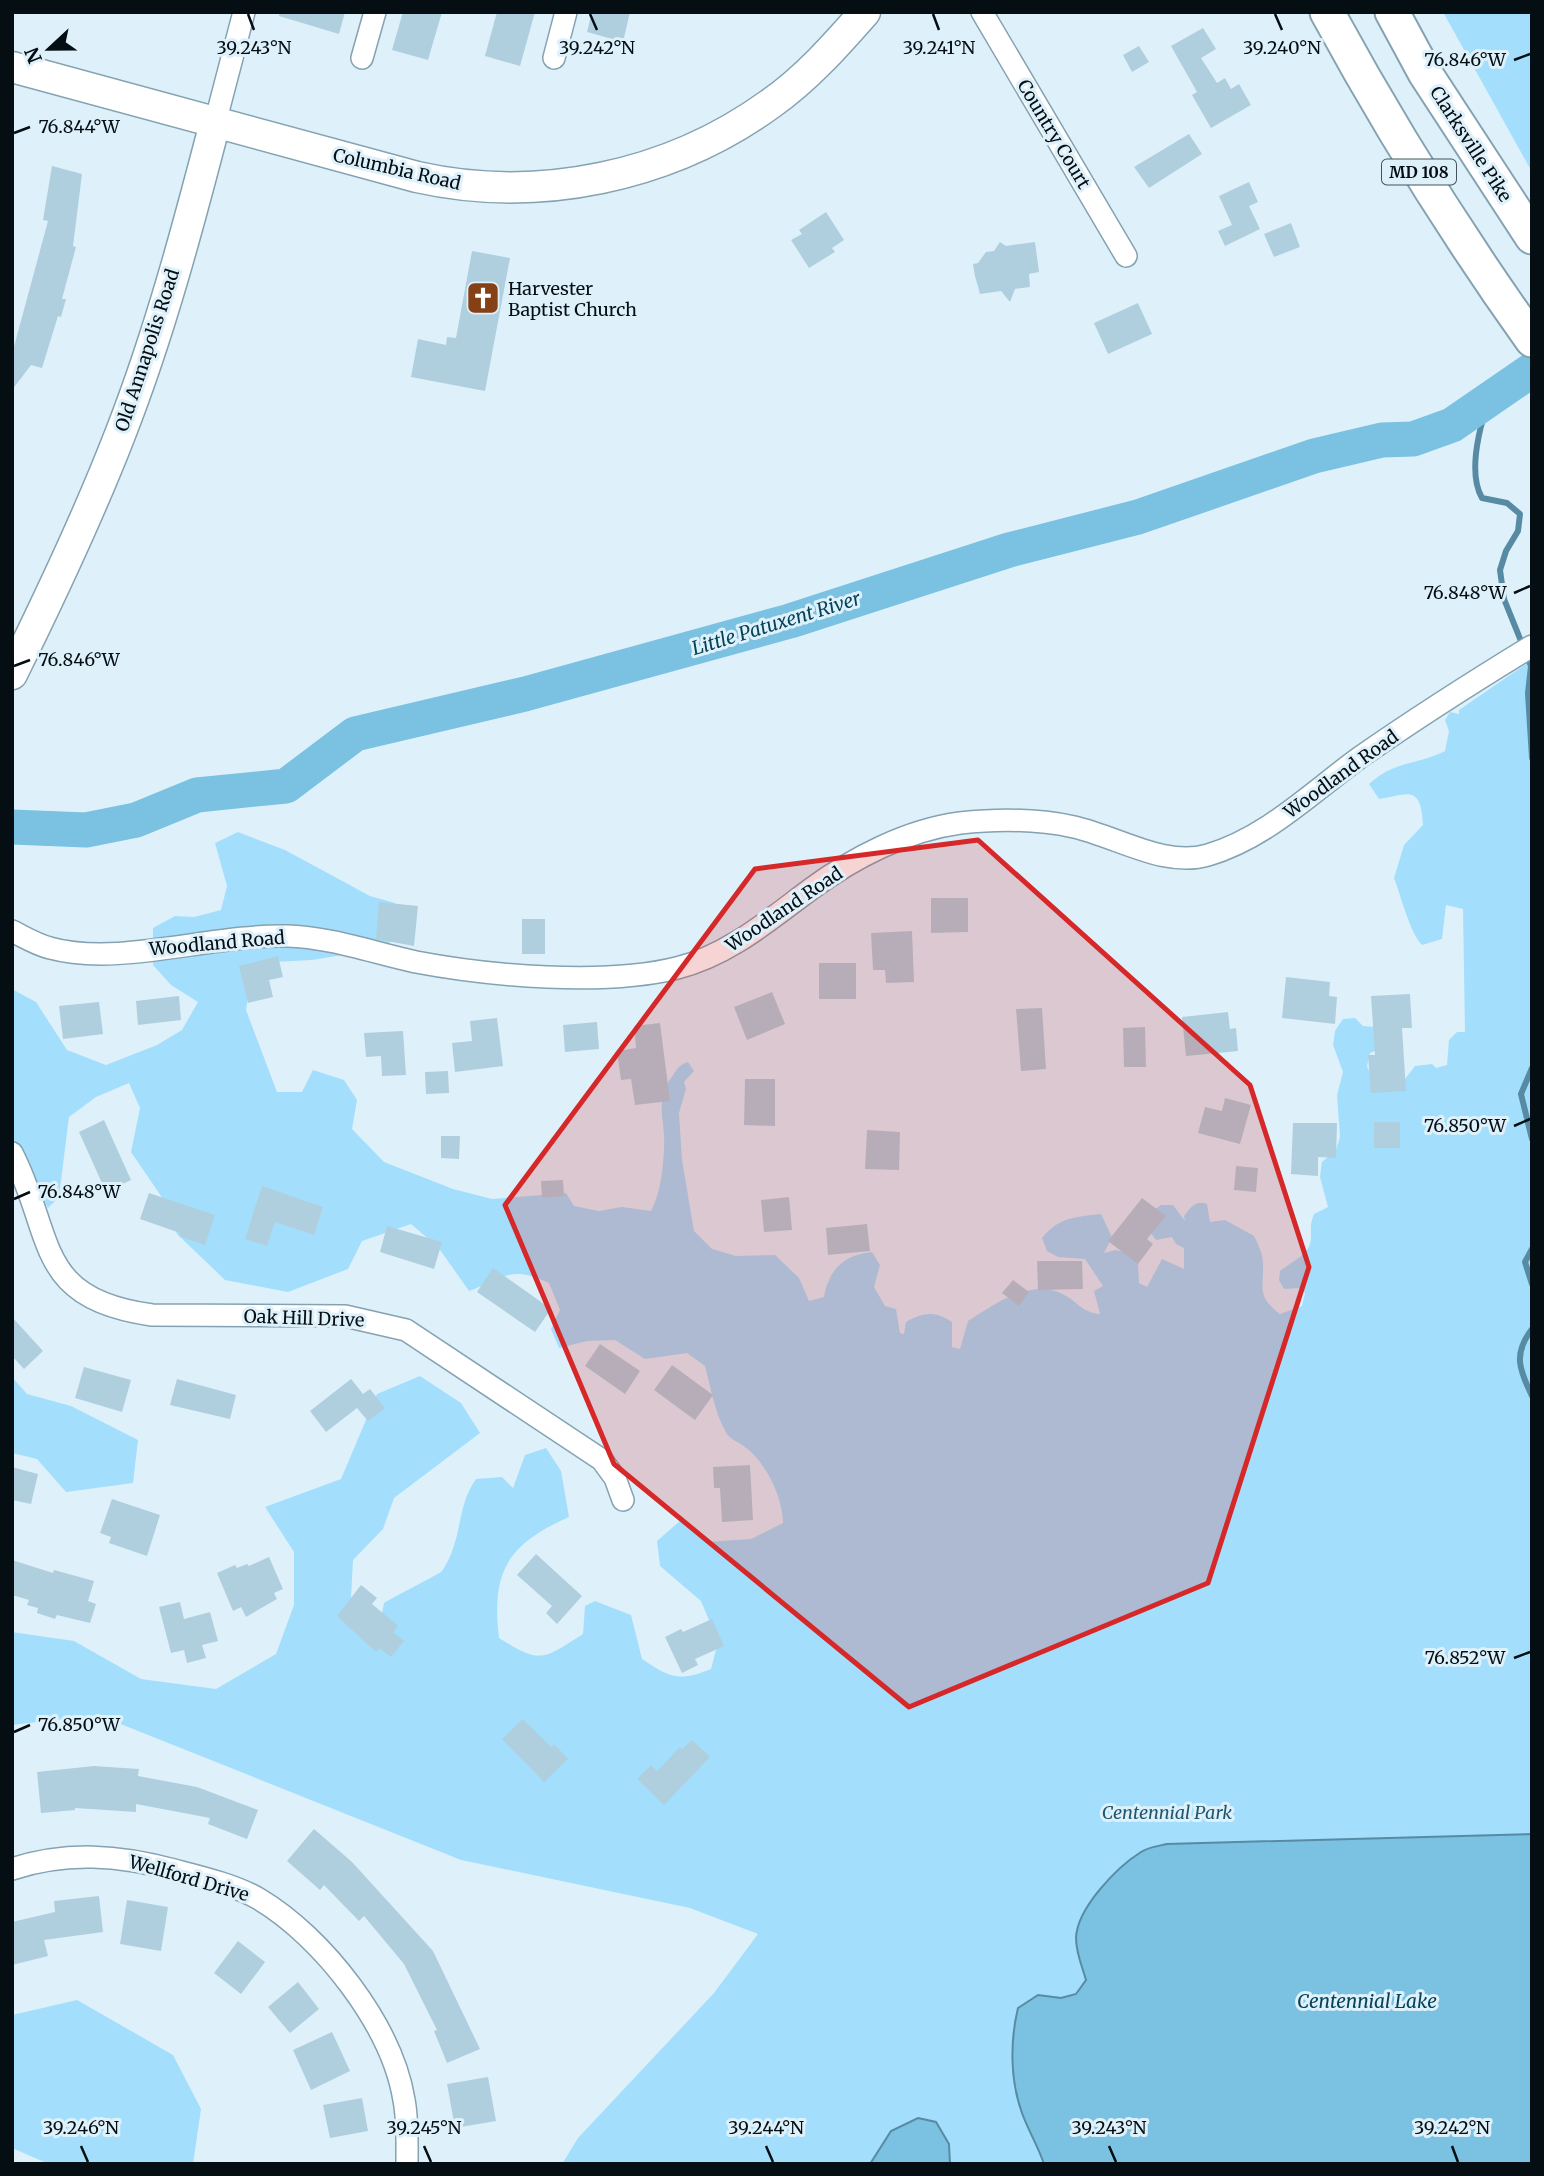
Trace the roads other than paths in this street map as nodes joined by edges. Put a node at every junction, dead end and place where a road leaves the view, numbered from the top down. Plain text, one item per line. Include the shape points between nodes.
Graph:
1 (244, 12) edge
2 (375, 12) edge
3 (566, 12) edge
4 (865, 12) edge
5 (982, 12) edge
6 (1327, 12) edge
7 (1392, 12) edge
8 (362, 58) dead end
9 (554, 58) dead end
10 (12, 67) edge
11 (215, 123) junction
12 (1532, 237) edge
13 (1126, 256) dead end
14 (1527, 332) edge
15 (1532, 646) edge
16 (12, 674) edge
17 (12, 931) edge
18 (12, 1153) edge
19 (623, 1500) dead end
20 (12, 1869) edge
21 (407, 2164) edge

1 - 11 street, Old Annapolis Road
2 - 8 street
3 - 9 street
4 - 11 street, Columbia Road via 803,77 729,130 658,163 569,184 502,187 441,183
5 - 13 street, Country Court
6 - 14 main road, MD 108 via 1383,114
7 - 12 main road, Clarksville Pike / MD 108 via 1432,84
10 - 11 street, Columbia Road
11 - 16 street, Old Annapolis Road via 170,284 121,432
15 - 17 street, Woodland Road via 1368,752 1271,825 1209,855 1168,859 1123,840 1053,823 998,821 930,828 891,843 816,885 739,942 678,968 604,976 503,972 422,963 289,936 85,952 50,948
18 - 19 street, Oak Hill Drive via 54,1262 94,1300 122,1311 152,1315 345,1317 406,1330 602,1460
20 - 21 street, Wellford Drive via 72,1856 111,1856 191,1874 256,1897 290,1919 346,1980 384,2036 404,2100

